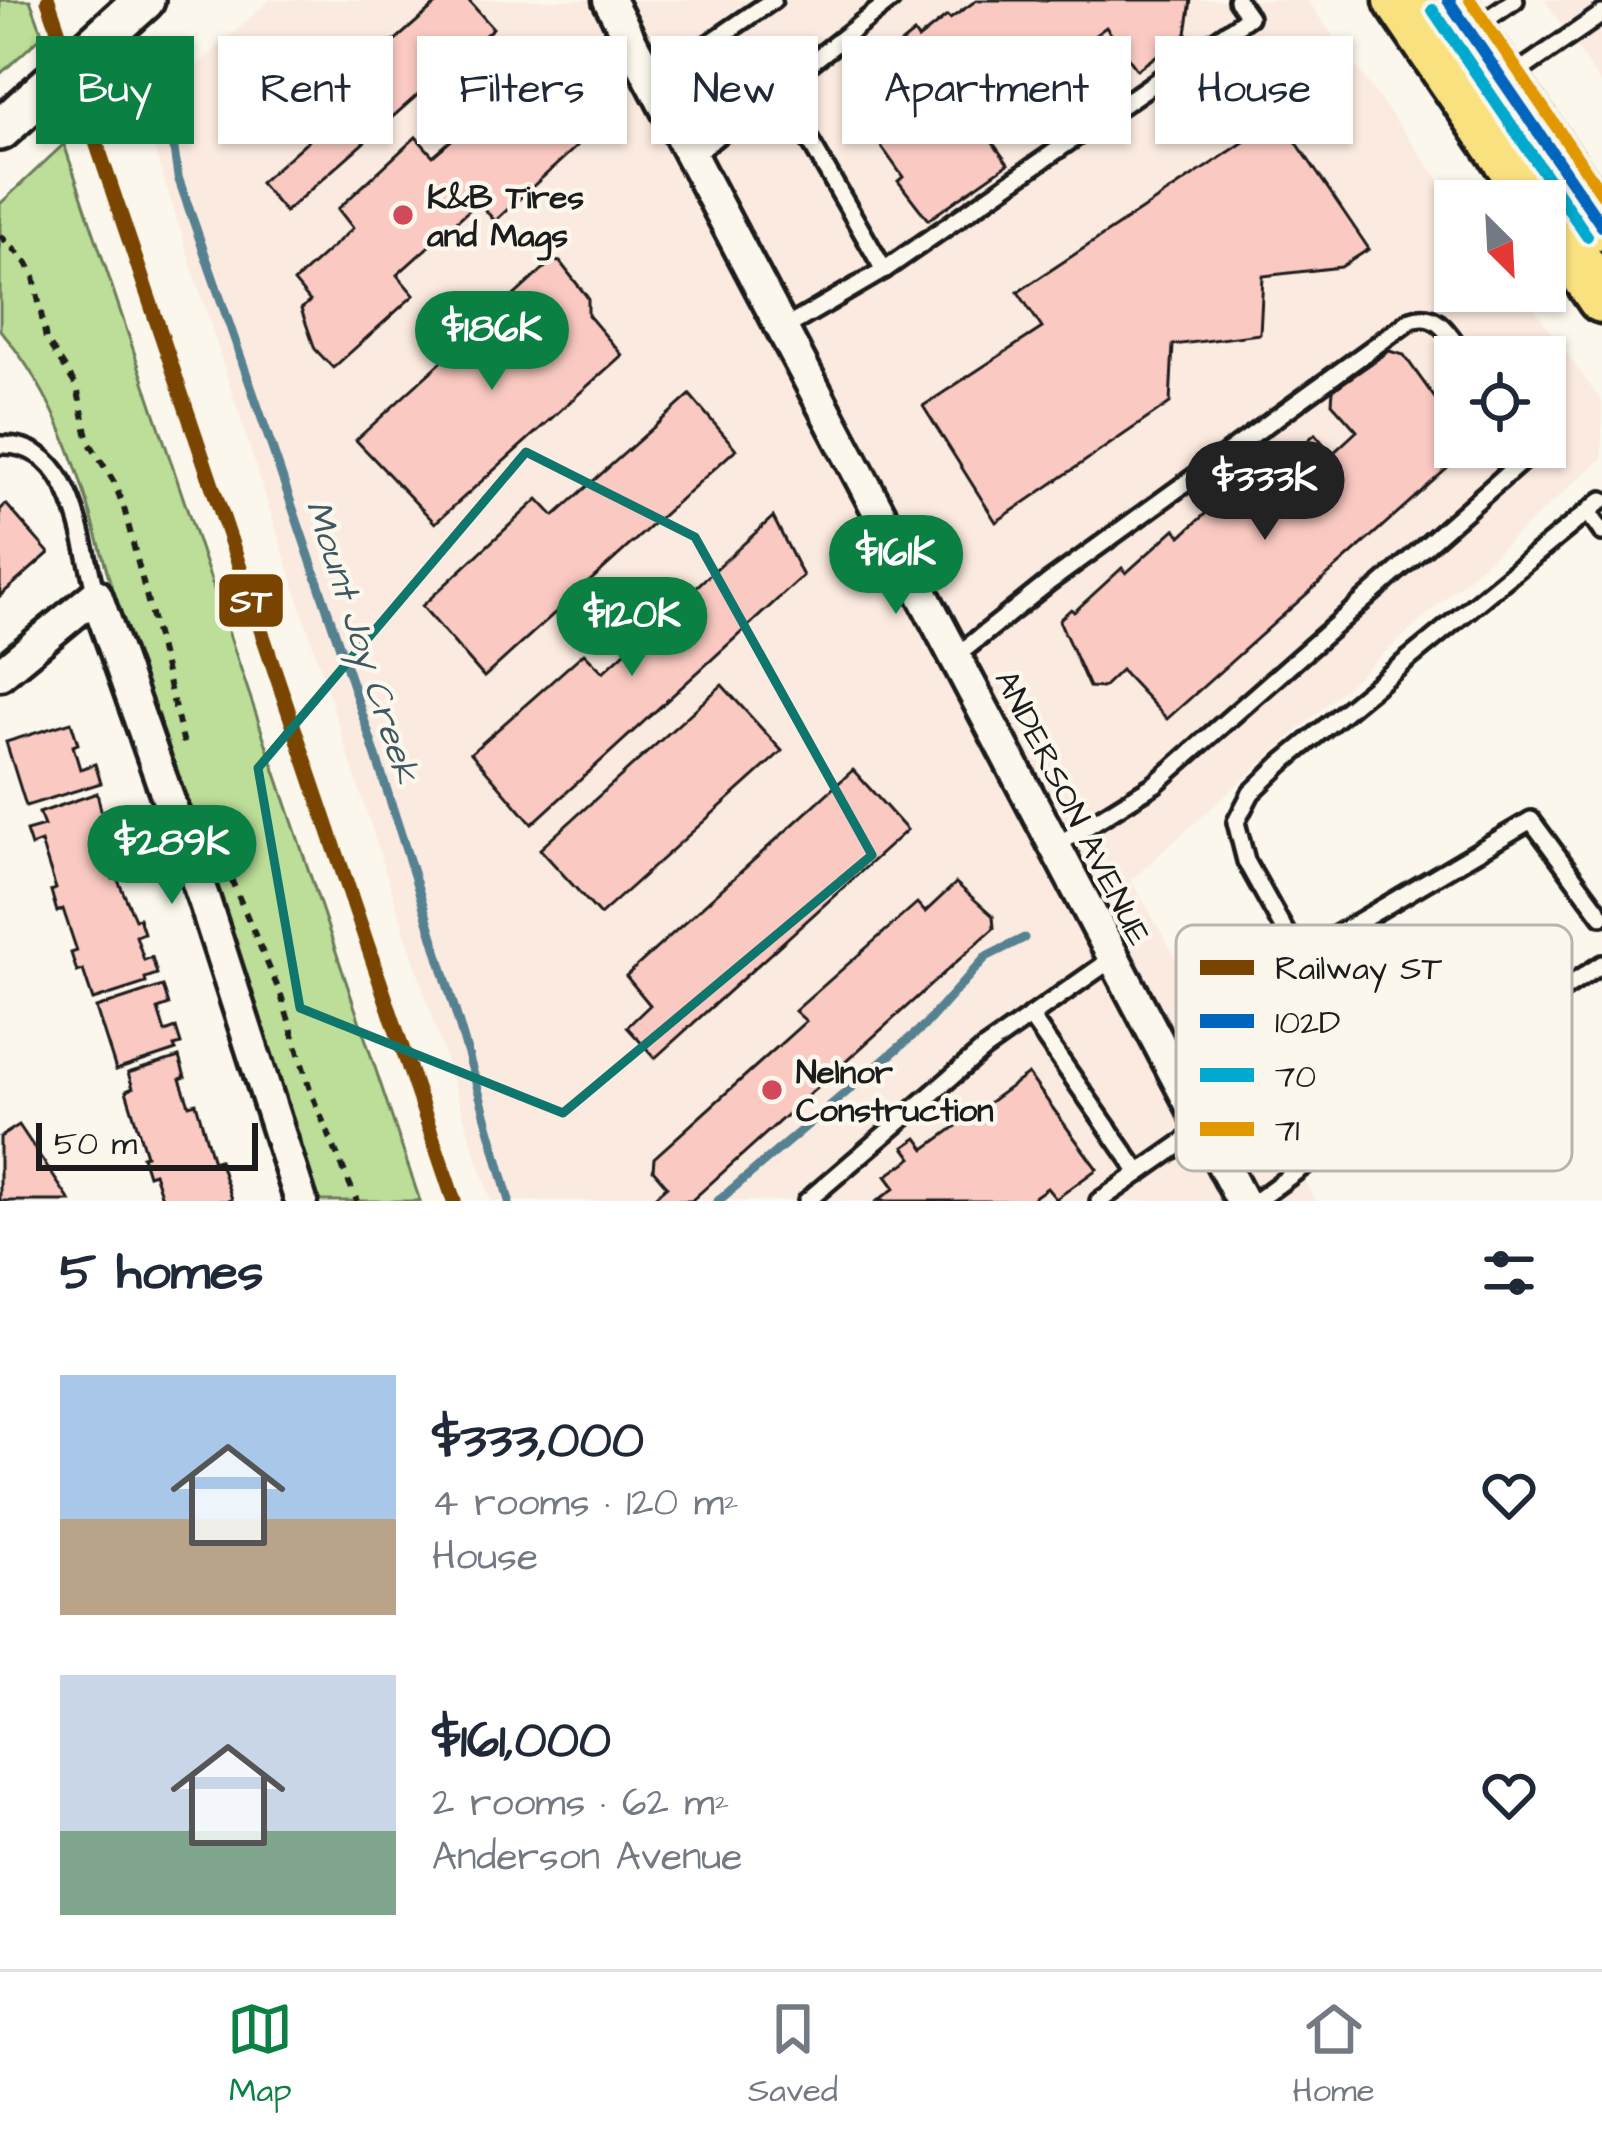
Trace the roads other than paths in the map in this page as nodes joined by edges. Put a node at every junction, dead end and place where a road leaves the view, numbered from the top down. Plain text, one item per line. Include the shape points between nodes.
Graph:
1 (144, 0) edge
2 (609, 0) edge
3 (773, 0) edge
4 (892, 0) edge
5 (1237, 0) edge
6 (1399, 0) edge
7 (1515, 0) edge
8 (1602, 14) edge
9 (1458, 16) edge
10 (722, 36) edge
11 (818, 57) edge
12 (651, 78) edge
13 (1504, 82) junction
14 (0, 130) edge
15 (686, 144) edge
16 (707, 144) edge
17 (812, 144) edge
18 (692, 156) junction
19 (1522, 180) edge
20 (1602, 226) edge
21 (1566, 245) edge
22 (884, 270) junction
23 (1602, 298) edge
24 (783, 329) junction
25 (1449, 336) edge
26 (0, 445) edge
27 (1514, 468) edge
28 (1602, 500) edge
29 (1588, 512) junction
30 (1602, 532) edge
31 (96, 595) junction
32 (956, 657) junction
33 (0, 674) edge
34 (1054, 848) junction
35 (1602, 916) edge
36 (1281, 925) edge
37 (1353, 925) edge
38 (1112, 959) junction
39 (1602, 964) edge
40 (1572, 984) edge
41 (1030, 1016) junction
42 (1176, 1081) edge
43 (1176, 1148) edge
44 (1225, 1171) edge
45 (1297, 1171) edge
46 (1139, 1173) junction
47 (1101, 1200) edge
48 (301, 1201) edge
49 (807, 1201) edge
50 (1242, 1201) edge
51 (1256, 1201) edge

1 - 14 street
2 - 12 street, ANDERSON AVENUE
3 - 10 lane
4 - 11 lane
5 - 22 lane via 1250,17
6 - 19 main road
7 - 9 lane
8 - 13 lane
9 - 13 main road
13 - 20 main road
15 - 18 street, ANDERSON AVENUE
16 - 18 lane
17 - 22 lane
18 - 24 street, ANDERSON AVENUE
21 - 23 main road
22 - 24 lane
24 - 32 street, ANDERSON AVENUE
25 - 32 lane via 1435,318 1411,320
26 - 31 lane via 21,444 64,479
27 - 34 lane via 1154,784
28 - 29 lane
29 - 30 lane
29 - 36 lane via 1251,793 1236,822 1246,861
31 - 33 street
31 - 48 street
32 - 34 street, ANDERSON AVENUE
34 - 38 street, ANDERSON AVENUE
35 - 37 lane via 1531,820
38 - 41 lane
38 - 42 street, ANDERSON AVENUE
39 - 40 lane
41 - 46 lane
41 - 49 lane
43 - 46 lane
44 - 50 street, ANDERSON AVENUE
45 - 51 lane
46 - 47 lane

